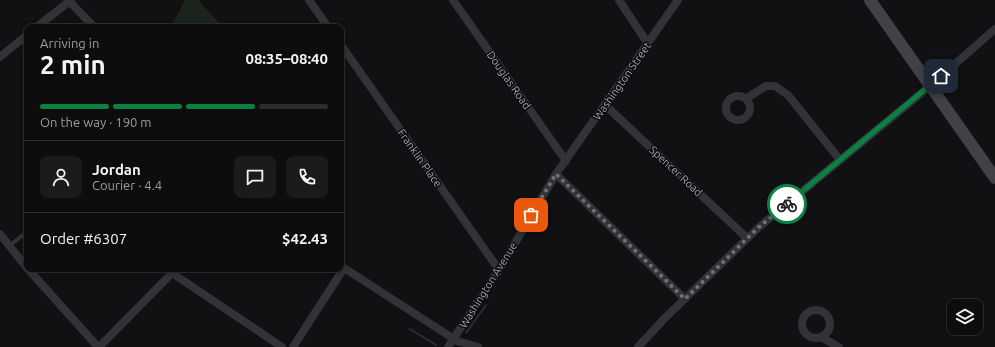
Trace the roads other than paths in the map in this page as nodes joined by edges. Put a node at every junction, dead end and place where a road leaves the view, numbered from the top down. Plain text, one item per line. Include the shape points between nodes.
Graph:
1 (69, 0) edge
2 (309, 0) edge
3 (453, 0) edge
4 (619, 0) edge
5 (678, 0) edge
6 (870, 0) edge
7 (41, 24) edge
8 (91, 24) edge
9 (326, 24) edge
10 (995, 29) edge
11 (24, 37) edge
12 (648, 44) junction
13 (344, 49) edge
14 (0, 57) edge
15 (930, 86) junction
16 (747, 98) dead end
17 (605, 105) junction
18 (840, 160) junction
19 (566, 161) junction
20 (556, 174) junction
21 (995, 178) edge
22 (0, 234) edge
23 (24, 234) edge
24 (747, 238) junction
25 (9, 246) junction
26 (24, 264) edge
27 (344, 268) edge
28 (499, 270) junction
29 (31, 272) edge
30 (173, 272) edge
31 (175, 272) edge
32 (339, 272) edge
33 (685, 299) junction
34 (822, 337) dead end
35 (454, 338) junction
36 (99, 347) edge
37 (282, 347) edge
38 (293, 347) edge
39 (448, 347) edge
40 (478, 347) edge
41 (638, 347) edge
42 (839, 347) edge

1 - 7 street
1 - 8 street
2 - 9 street
3 - 19 street, Douglas Road
4 - 12 street
5 - 12 street, Washington Street
6 - 15 street
10 - 15 street
11 - 14 street
12 - 17 street, Washington Street
13 - 28 street, Franklin Place
15 - 18 street
15 - 21 street
16 - 18 street via 766,86 775,86 781,90 788,95
17 - 19 street, Washington Street
17 - 24 street, Spencer Road
18 - 24 street
19 - 20 street, Washington Avenue
20 - 28 street, Washington Avenue
20 - 33 street
22 - 25 street
23 - 25 lane
24 - 33 street
25 - 26 street
27 - 35 street
28 - 35 street, Washington Avenue
29 - 36 street
30 - 36 street
31 - 37 street
32 - 38 street
33 - 41 street
34 - 42 street
35 - 39 street, Washington Avenue
35 - 40 street

